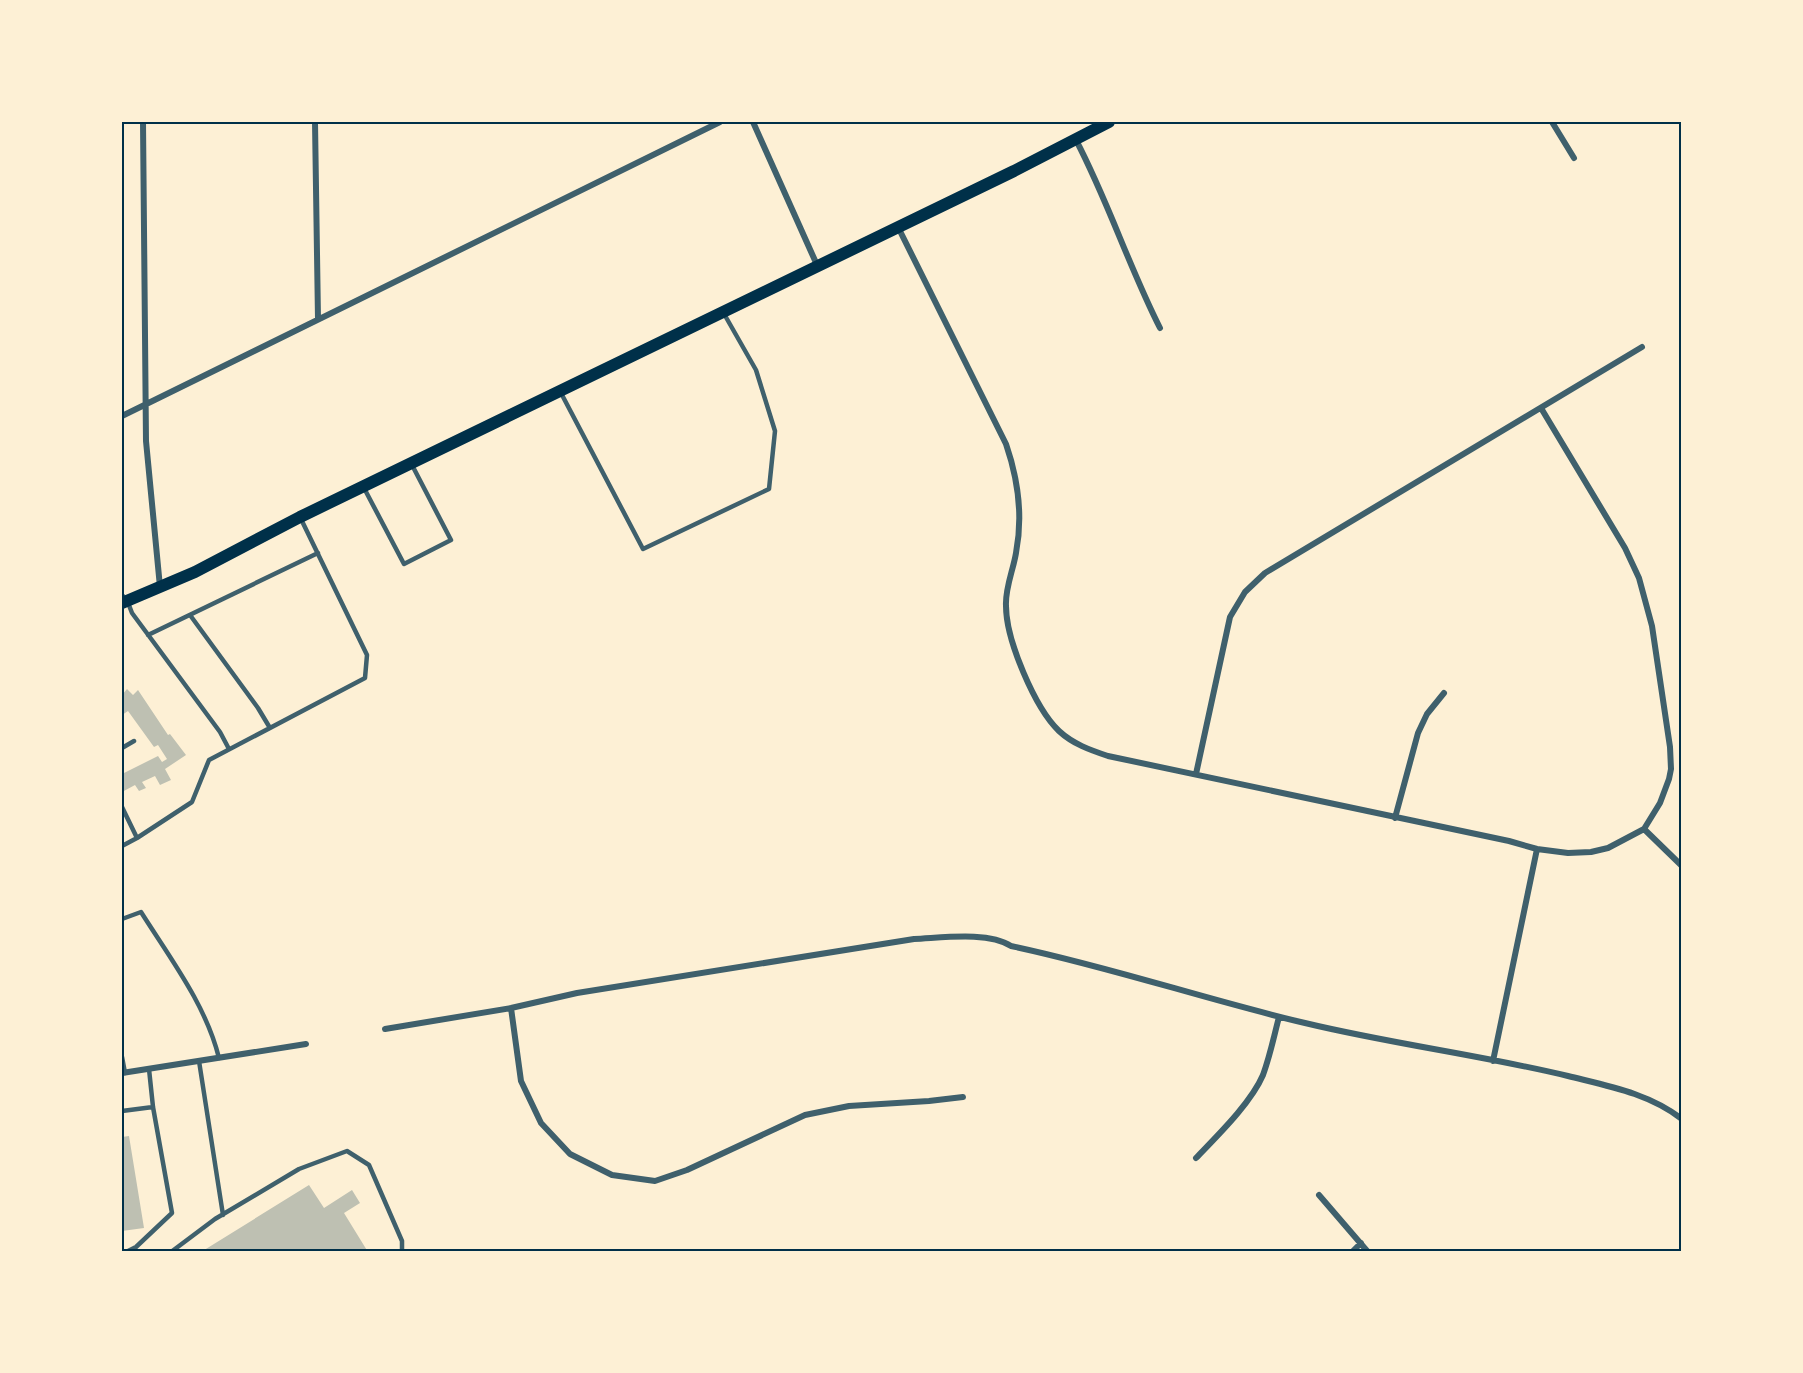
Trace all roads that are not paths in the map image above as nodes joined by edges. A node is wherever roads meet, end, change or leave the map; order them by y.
1 (143, 122) edge
2 (315, 122) edge
3 (720, 122) edge
4 (753, 122) edge
5 (1109, 122) edge
6 (1552, 122) edge
7 (1076, 140) junction
8 (1574, 158) dead end
9 (897, 227) junction
10 (817, 265) junction
11 (722, 311) junction
12 (318, 319) junction
13 (1160, 328) dead end
14 (1642, 347) dead end
15 (560, 391) junction
16 (146, 405) junction
17 (1541, 408) junction
18 (122, 416) edge
19 (411, 463) junction
20 (363, 486) junction
21 (300, 517) junction
22 (318, 553) junction
23 (160, 587) junction
24 (123, 599) edge
25 (190, 615) junction
26 (148, 635) junction
27 (1444, 693) dead end
28 (270, 728) junction
29 (134, 741) dead end
30 (122, 748) edge
31 (229, 749) junction
32 (1196, 774) junction
33 (122, 807) edge
34 (1395, 818) junction
35 (1644, 829) junction
36 (137, 838) junction
37 (122, 846) edge
38 (1537, 849) junction
39 (1682, 866) edge
40 (122, 919) edge
41 (511, 1008) junction
42 (1279, 1017) junction
43 (385, 1029) dead end
44 (306, 1044) dead end
45 (122, 1057) edge
46 (219, 1058) junction
47 (199, 1061) junction
48 (1493, 1061) junction
49 (148, 1069) junction
50 (123, 1073) edge
51 (963, 1096) dead end
52 (153, 1107) junction
53 (122, 1111) edge
54 (1682, 1119) edge
55 (1196, 1158) dead end
56 (1319, 1195) dead end
57 (223, 1215) junction
58 (1361, 1243) junction
59 (126, 1251) edge
60 (171, 1251) edge
61 (402, 1251) edge
62 (1352, 1251) edge
63 (1368, 1251) edge

1 - 16 street
2 - 12 street
3 - 12 street
4 - 10 street
5 - 7 main road
6 - 8 street
7 - 9 main road
7 - 13 street
9 - 10 main road
9 - 32 street
10 - 11 main road
11 - 15 main road
11 - 15 lane
12 - 16 street
14 - 17 street
15 - 19 main road
16 - 18 street
16 - 23 street
17 - 32 street
17 - 35 street
19 - 20 main road
19 - 20 lane
20 - 21 main road
21 - 22 lane
21 - 23 main road
22 - 25 lane
22 - 28 lane
23 - 24 main road
24 - 26 lane
25 - 26 lane
25 - 28 lane
26 - 31 lane
27 - 34 street
28 - 31 lane
29 - 30 lane
31 - 36 lane
32 - 34 street
33 - 36 lane
34 - 38 street
35 - 38 street
35 - 39 street
36 - 37 lane
38 - 48 street
40 - 46 lane
41 - 42 street
41 - 43 street
41 - 51 street
42 - 48 street
42 - 55 street
44 - 46 street
45 - 50 lane
46 - 47 street
47 - 49 street
47 - 57 lane
48 - 54 street
49 - 50 street
49 - 52 lane
52 - 53 lane
52 - 59 lane
56 - 58 street
57 - 60 lane
57 - 61 lane
58 - 62 street
58 - 63 street

